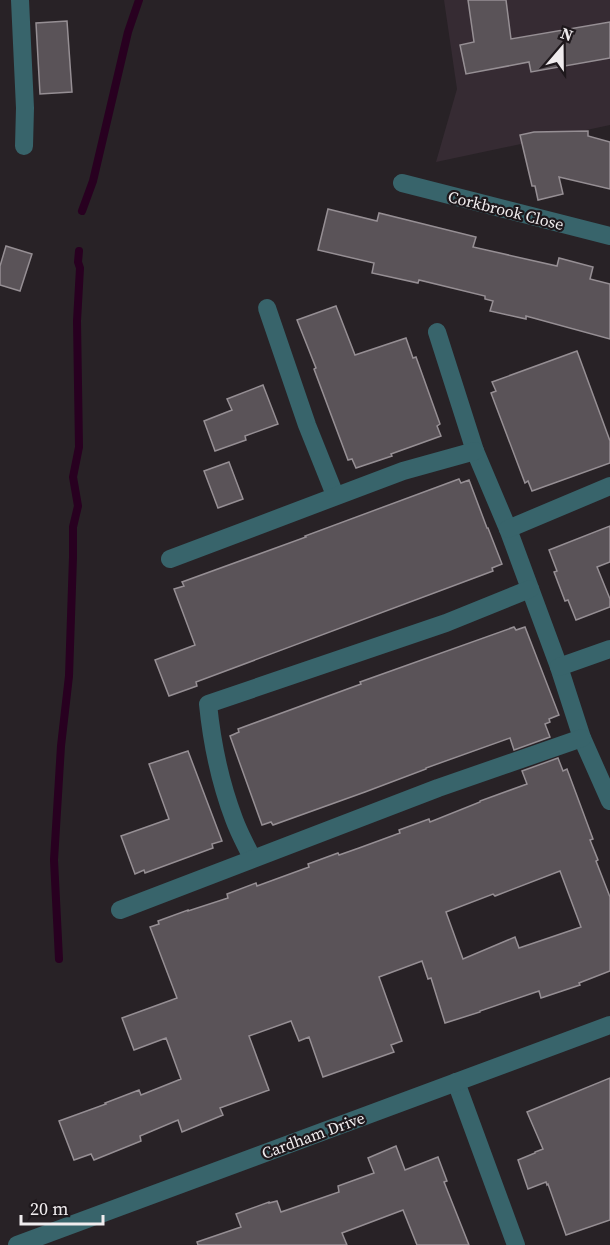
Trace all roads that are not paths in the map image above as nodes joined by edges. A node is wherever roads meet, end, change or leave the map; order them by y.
1 (20, 0) edge
2 (24, 146) dead end
3 (402, 183) dead end
4 (610, 236) edge
5 (267, 308) dead end
6 (437, 332) dead end
7 (475, 451) junction
8 (610, 486) edge
9 (335, 495) junction
10 (508, 529) junction
11 (170, 559) dead end
12 (530, 589) junction
13 (610, 650) edge
14 (559, 667) junction
15 (582, 738) junction
16 (610, 801) edge
17 (252, 858) junction
18 (120, 910) dead end
19 (610, 1025) edge
20 (456, 1082) junction
21 (17, 1245) edge
22 (516, 1245) edge

1 - 2 street
3 - 4 street, Corkbrook Close
5 - 9 street
6 - 7 street
7 - 9 street
7 - 10 street
8 - 10 street
9 - 11 street
10 - 12 street
12 - 14 street
12 - 17 street
13 - 14 street
14 - 15 street
15 - 16 street
15 - 17 street
17 - 18 street
19 - 20 street, Cardham Drive
20 - 21 street, Cardham Drive
20 - 22 street

